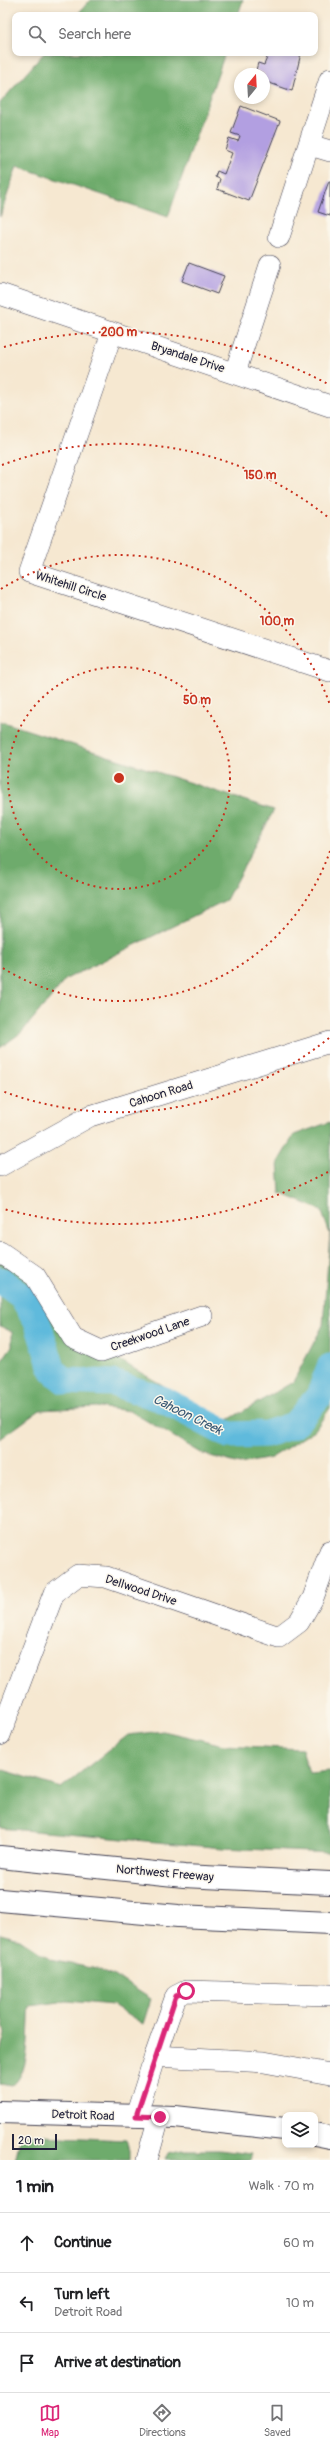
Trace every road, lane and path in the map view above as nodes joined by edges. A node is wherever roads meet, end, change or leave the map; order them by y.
1 (330, 78) edge
2 (310, 145) junction
3 (330, 151) edge
4 (279, 237) dead end
5 (270, 265) dead end
6 (0, 294) edge
7 (112, 332) junction
8 (235, 373) junction
9 (330, 406) edge
10 (330, 671) edge
11 (330, 1042) edge
12 (0, 1166) edge
13 (0, 1252) edge
14 (202, 1316) dead end
15 (330, 1551) edge
16 (0, 1735) edge
17 (0, 1857) edge
18 (330, 1883) edge
19 (0, 1900) edge
20 (330, 1923) edge
21 (330, 1995) edge
22 (155, 2056) junction
23 (330, 2074) edge
24 (0, 2112) edge
25 (136, 2116) junction
26 (160, 2117) junction
27 (282, 2129) edge
28 (318, 2135) edge
29 (330, 2137) edge
30 (147, 2160) edge

1 - 2 street
2 - 3 street
2 - 4 street
5 - 8 street
6 - 7 street, Bryandale Drive
7 - 8 street, Bryandale Drive
7 - 10 street, Whitehill Circle
8 - 9 street, Bryandale Drive
11 - 12 street, Cahoon Road
13 - 14 street, Creekwood Lane
15 - 16 street, Dellwood Drive
17 - 18 main road, Northwest Freeway
19 - 20 main road
21 - 22 street
22 - 23 street
22 - 25 street
24 - 25 main road, Detroit Road
25 - 26 main road, Detroit Road
26 - 27 main road, Detroit Road
26 - 30 street
28 - 29 main road

